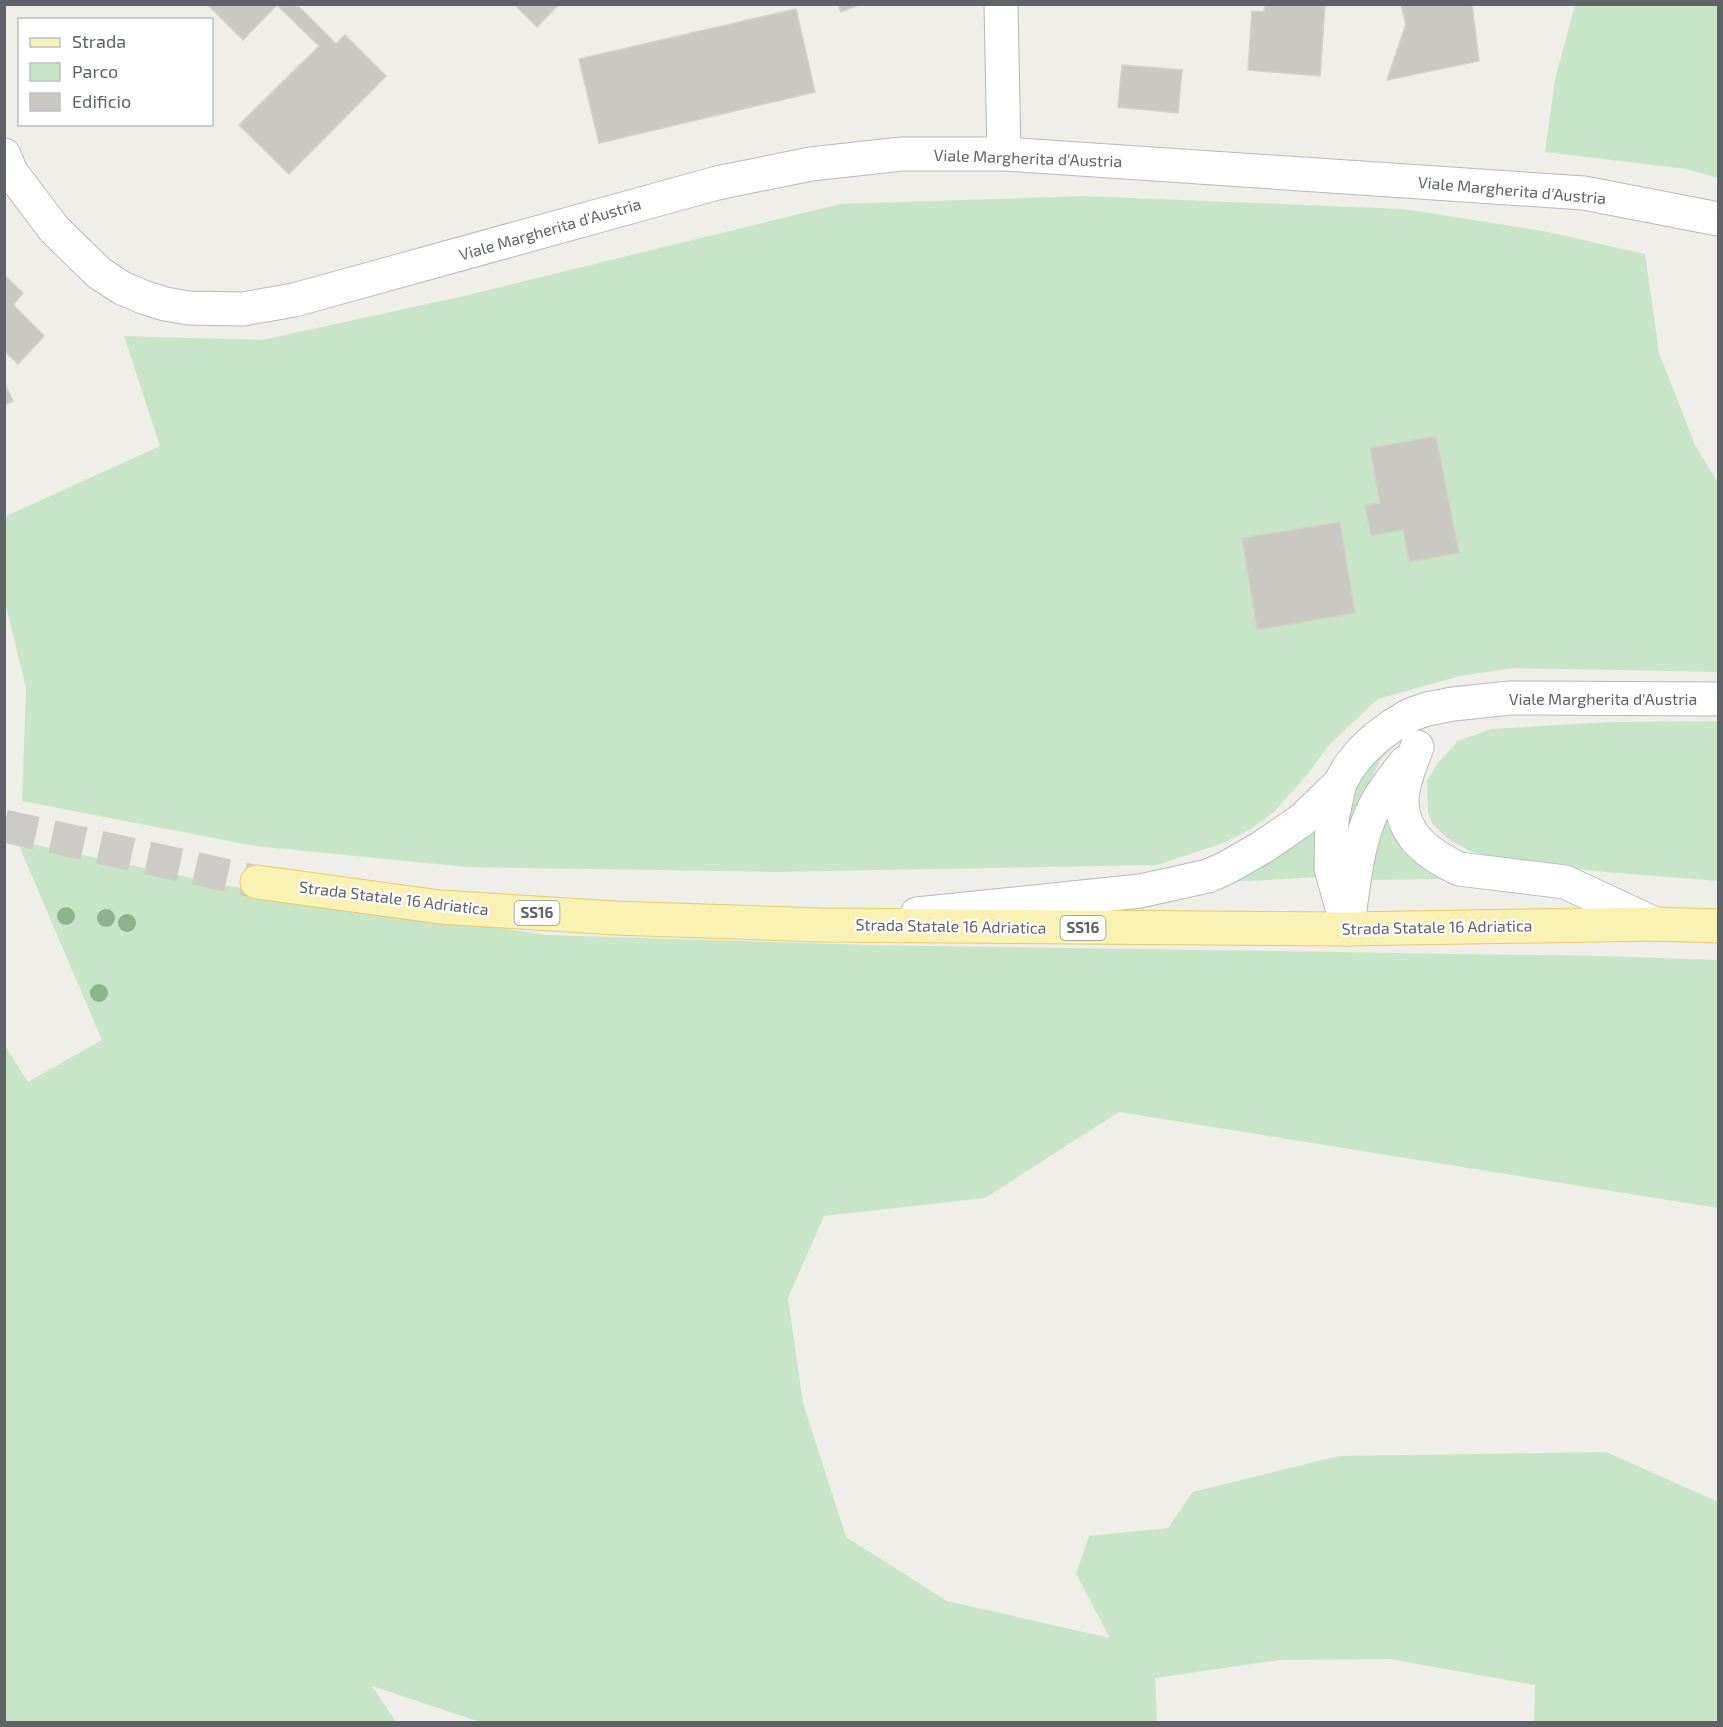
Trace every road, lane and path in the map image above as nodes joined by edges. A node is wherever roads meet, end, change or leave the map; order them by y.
1 (1001, 4) edge
2 (1004, 154) junction
3 (4, 155) edge
4 (4, 195) edge
5 (1719, 219) edge
6 (54, 229) junction
7 (1719, 699) edge
8 (1488, 700) junction
9 (1417, 747) junction
10 (1340, 783) junction
11 (257, 882) tunnel mouth
12 (1655, 924) junction
13 (820, 925) junction
14 (1719, 927) edge
15 (1347, 928) junction

1 - 2 main road
2 - 5 main road, Viale Margherita d'Austria
2 - 6 main road, Viale Margherita d'Austria
3 - 6 main road, Viale Margherita d'Austria
4 - 6 main road, Viale Margherita d'Austria
7 - 8 main road, Viale Margherita d'Austria
8 - 9 main road, Viale Margherita d'Austria
8 - 10 main road, Viale Margherita d'Austria
9 - 12 main road, Viale Margherita d'Austria
9 - 15 main road, Viale Margherita d'Austria
10 - 13 main road, Viale Margherita d'Austria
10 - 15 main road, Viale Margherita d'Austria
11 - 13 main road, Strada Statale 16 Adriatica / SS16
12 - 14 main road, Strada Statale 16 Adriatica / SS16
12 - 15 main road, Strada Statale 16 Adriatica / SS16
13 - 15 main road, Strada Statale 16 Adriatica / SS16

